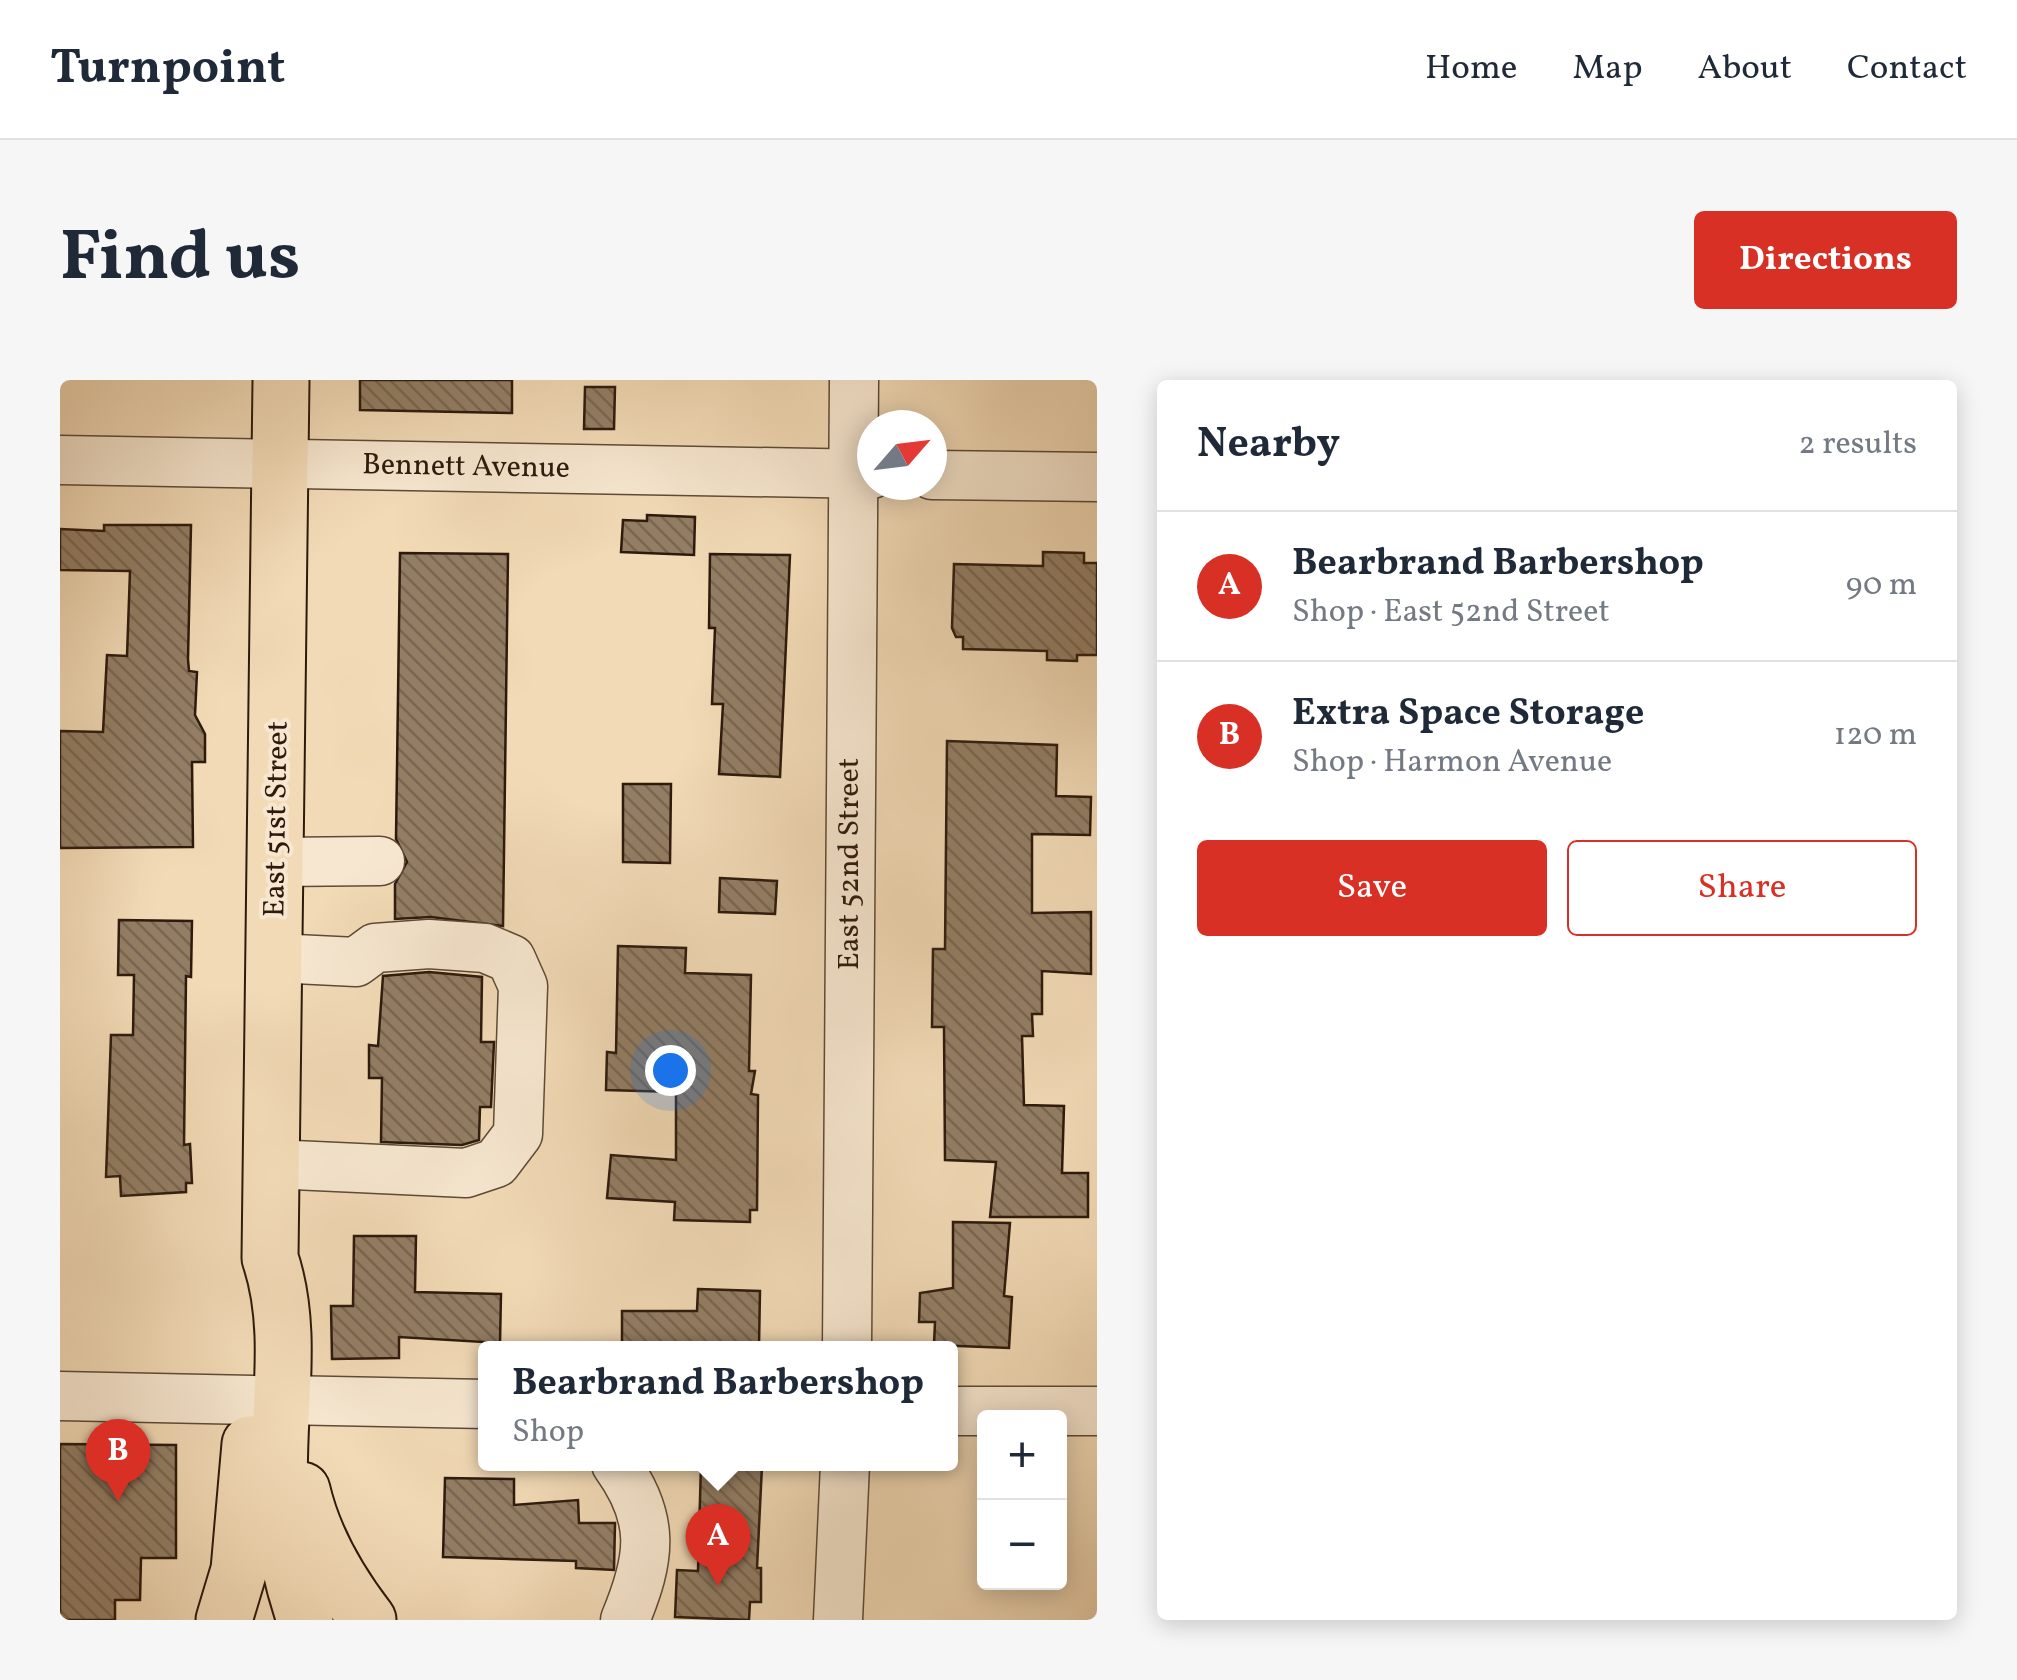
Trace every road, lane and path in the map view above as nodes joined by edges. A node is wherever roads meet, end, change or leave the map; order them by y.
1 (281, 380) edge
2 (854, 380) edge
3 (857, 415) edge
4 (60, 460) edge
5 (281, 464) junction
6 (857, 474) edge
7 (947, 475) edge
8 (1097, 477) edge
9 (862, 500) edge
10 (380, 861) dead end
11 (276, 862) junction
12 (275, 958) junction
13 (272, 1164) junction
14 (847, 1341) edge
15 (60, 1396) edge
16 (267, 1400) junction
17 (478, 1404) edge
18 (958, 1410) edge
19 (1097, 1410) edge
20 (621, 1471) edge
21 (845, 1471) edge
22 (842, 1618) edge
23 (224, 1620) edge
24 (305, 1620) edge
25 (368, 1620) edge
26 (625, 1620) edge

1 - 5 main road, East 51st Street
2 - 3 street, East 52nd Street
4 - 5 street, Bennett Avenue
5 - 6 street, Bennett Avenue
5 - 11 main road, East 51st Street
7 - 8 street
9 - 14 street, East 52nd Street
10 - 11 street
11 - 12 main road, East 51st Street
12 - 13 main road, East 51st Street
12 - 13 street
13 - 16 main road, East 51st Street
15 - 16 street
16 - 17 street
16 - 23 main road, East 51st Street
16 - 24 main road, East 51st Street
16 - 25 main road
18 - 19 street
20 - 26 street
21 - 22 street

